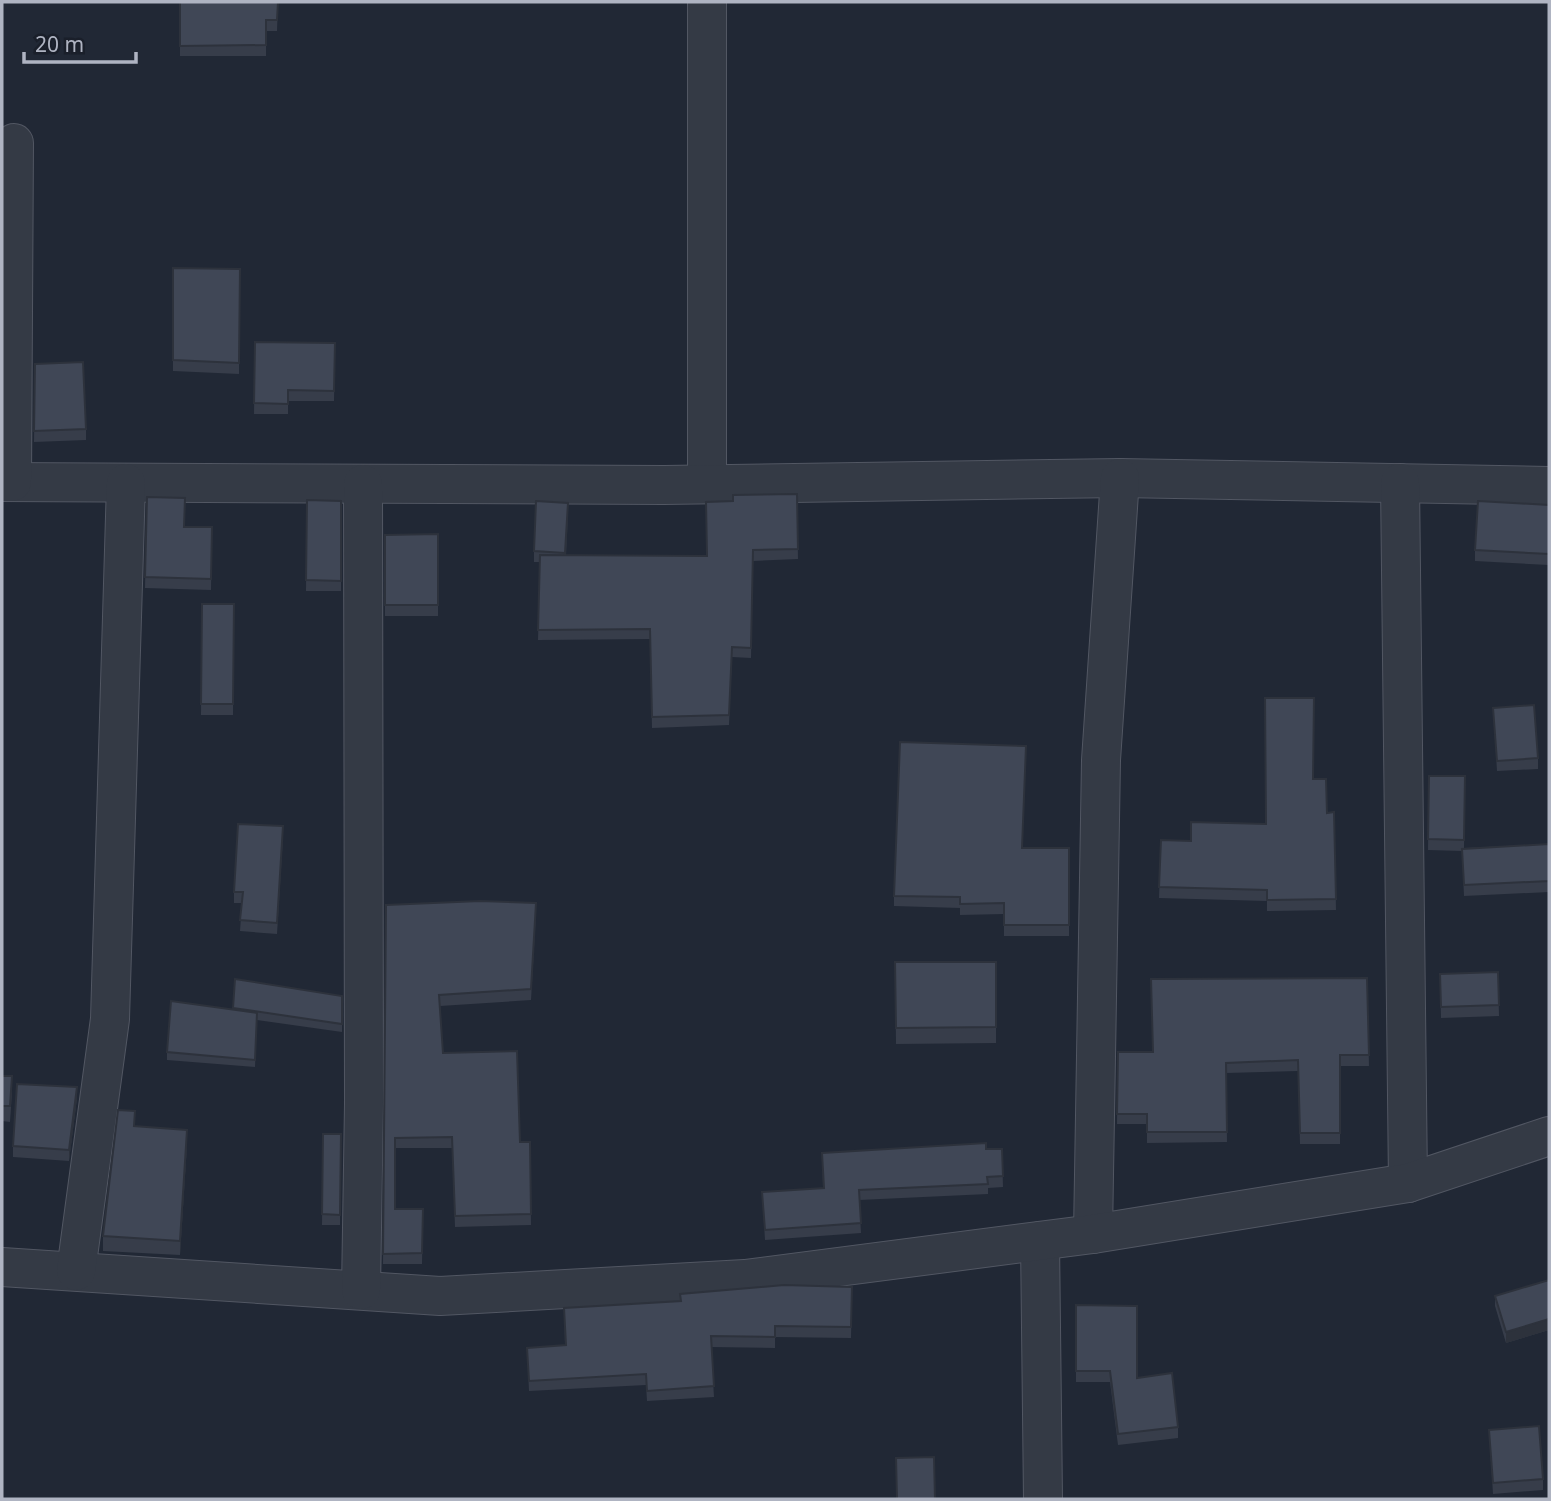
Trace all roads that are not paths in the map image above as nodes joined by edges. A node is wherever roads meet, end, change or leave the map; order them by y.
1 (707, 2) edge
2 (14, 143) dead end
3 (1120, 478) junction
4 (7, 482) edge
5 (126, 483) junction
6 (1400, 483) junction
7 (363, 484) junction
8 (707, 484) junction
9 (1549, 485) edge
10 (1549, 1136) edge
11 (1408, 1183) junction
12 (1093, 1234) junction
13 (1040, 1241) junction
14 (2, 1267) edge
15 (76, 1271) junction
16 (361, 1290) junction
17 (1043, 1499) edge

1 - 8 street
2 - 4 street
3 - 6 street
3 - 8 street
3 - 12 street
4 - 5 street
5 - 7 street
5 - 15 street
6 - 9 street
6 - 11 street
7 - 8 street
7 - 16 street
10 - 11 street
11 - 12 street
12 - 13 street
13 - 16 street
13 - 17 street
14 - 15 street
15 - 16 street

